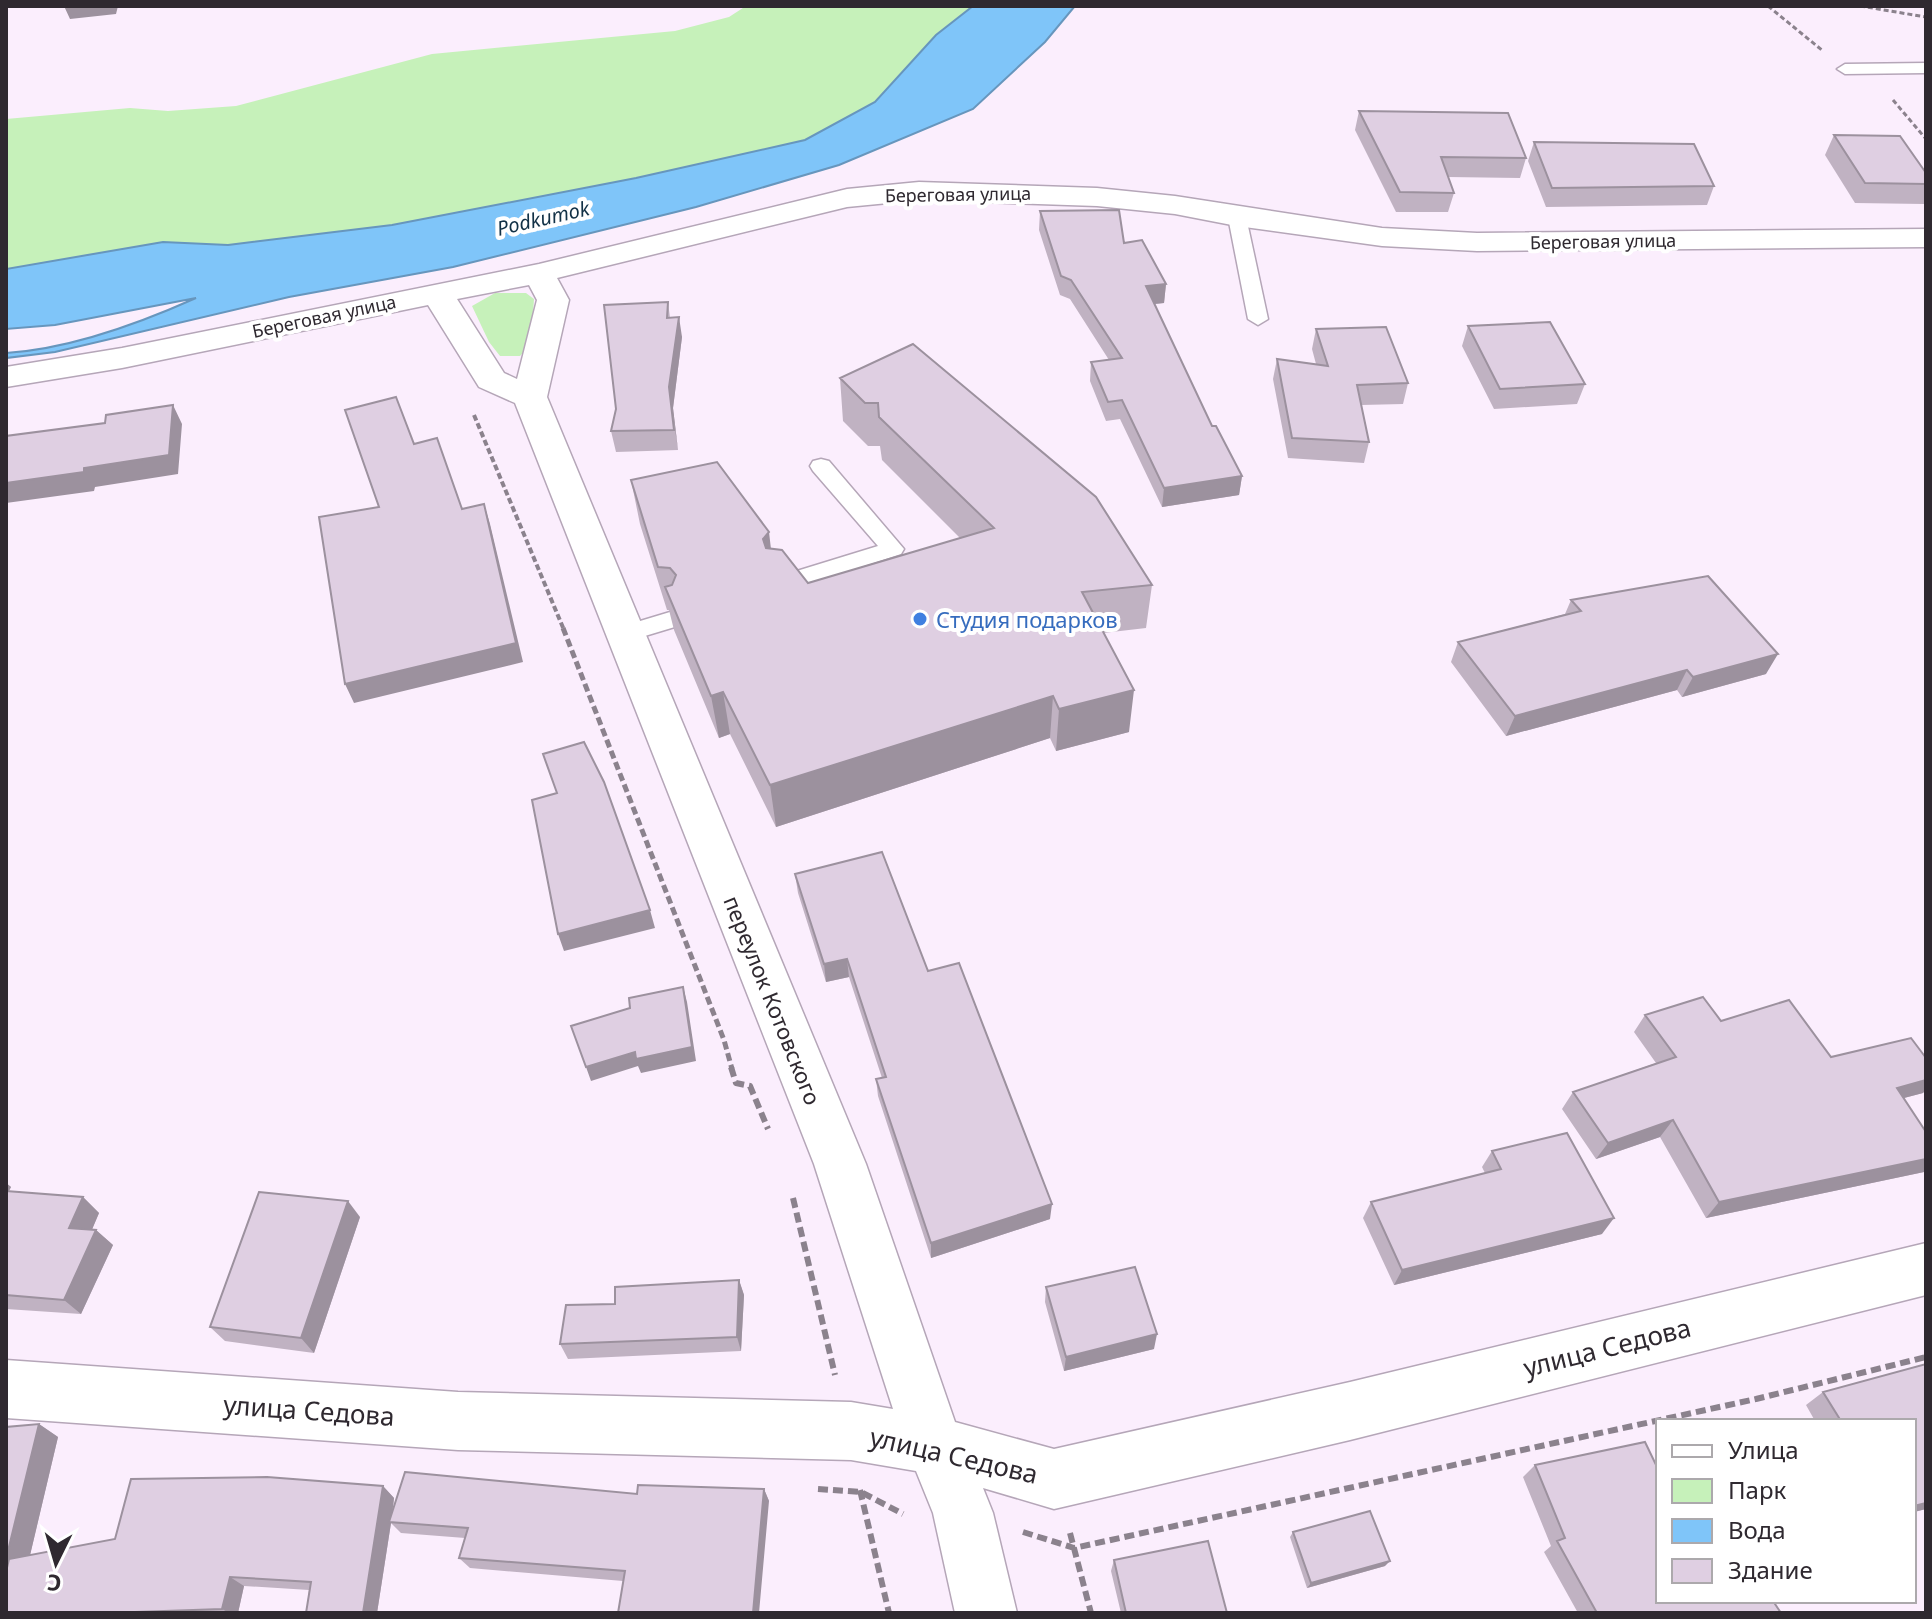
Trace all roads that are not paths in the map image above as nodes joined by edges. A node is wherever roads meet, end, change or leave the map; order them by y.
1 (1926, 68) edge
2 (1845, 69) dead end
3 (1237, 217) junction
4 (1926, 238) edge
5 (539, 273) junction
6 (437, 293) junction
7 (1258, 319) dead end
8 (6, 377) edge
9 (511, 388) junction
10 (821, 466) dead end
11 (782, 584) edge
12 (670, 620) edge
13 (625, 634) junction
14 (1926, 1269) edge
15 (6, 1389) edge
16 (934, 1445) junction
17 (986, 1613) edge

1 - 2 lane
3 - 4 street, Береговая улица
3 - 5 street, Береговая улица
3 - 7 lane
5 - 6 street, Береговая улица
5 - 9 street
6 - 8 street, Береговая улица
6 - 9 street, переулок Котовского
9 - 13 street, переулок Котовского
10 - 11 lane
12 - 13 lane
13 - 16 street, переулок Котовского
14 - 16 street, улица Седова
15 - 16 street, улица Седова
16 - 17 street, переулок Котовского

